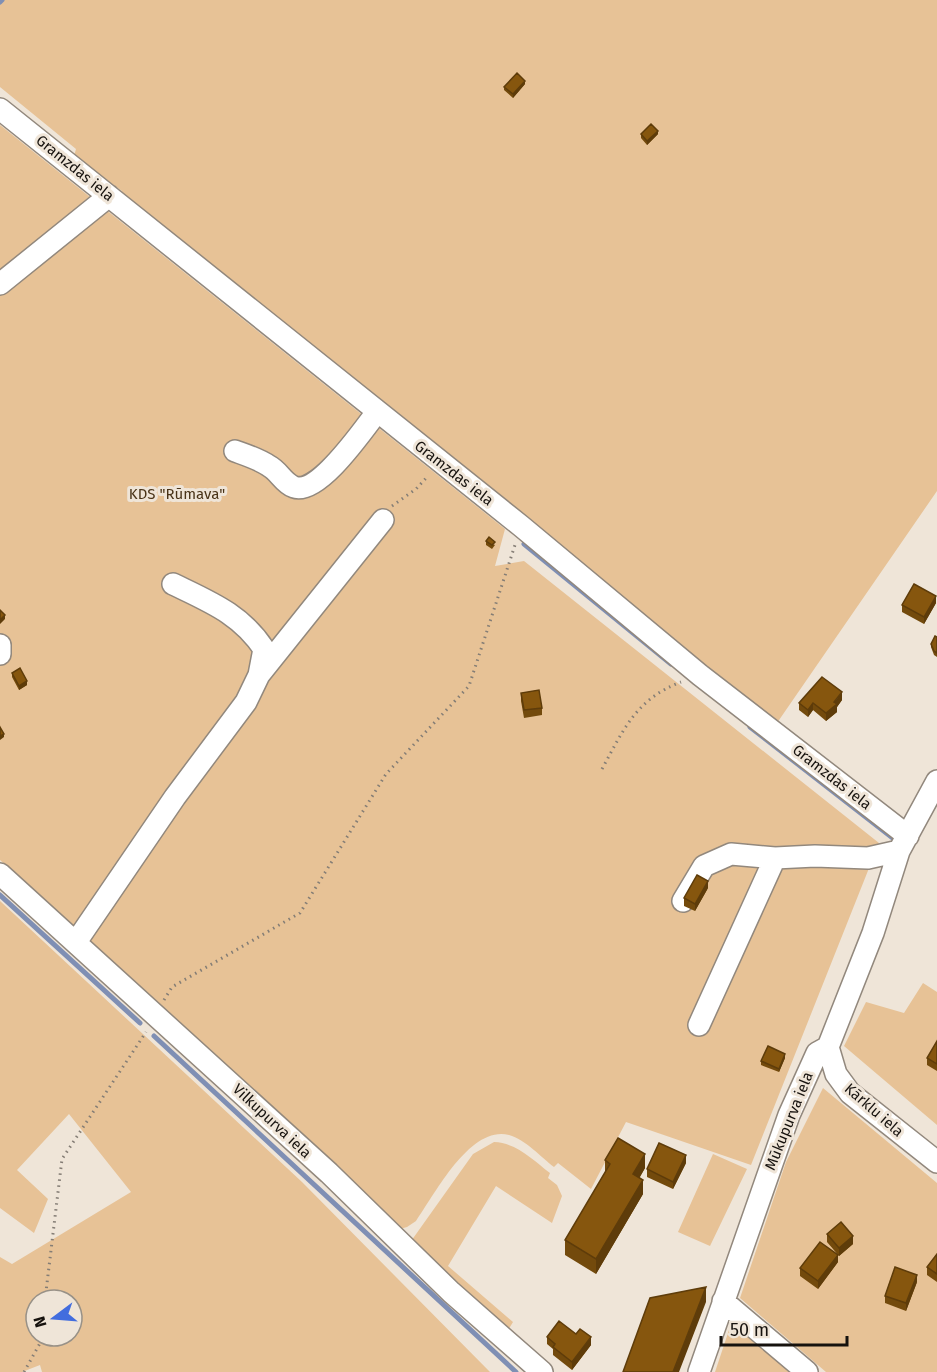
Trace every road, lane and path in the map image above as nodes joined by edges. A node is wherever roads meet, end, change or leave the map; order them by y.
1 (0, 109) edge
2 (109, 196) junction
3 (0, 284) edge
4 (377, 412) junction
5 (235, 451) dead end
6 (440, 463) junction
7 (383, 520) joint
8 (521, 526) junction
9 (173, 584) dead end
10 (0, 645) edge
11 (0, 654) edge
12 (259, 675) junction
13 (700, 675) junction
14 (602, 769) dead end
15 (937, 781) edge
16 (903, 844) junction
17 (775, 858) junction
18 (0, 874) edge
19 (683, 901) edge
20 (76, 942) junction
21 (156, 1013) junction
22 (699, 1025) dead end
23 (142, 1036) dead end
24 (828, 1047) junction
25 (937, 1162) edge
26 (46, 1288) edge
27 (723, 1301) junction
28 (37, 1348) edge
29 (24, 1372) edge
30 (542, 1372) edge
31 (699, 1372) edge
32 (807, 1372) edge

1 - 2 street, Gramzdas iela
2 - 3 street
2 - 4 street, Gramzdas iela
4 - 5 street
4 - 6 street, Gramzdas iela
6 - 7 path
6 - 8 street, Gramzdas iela
7 - 12 street
8 - 13 street, Gramzdas iela
8 - 21 path
9 - 12 street
10 - 11 street
12 - 20 street
13 - 14 path
13 - 16 street, Gramzdas iela
15 - 16 street, Mūkupurva iela
16 - 17 street
16 - 24 street, Mūkupurva iela
17 - 19 street
17 - 22 street
18 - 20 street, Vilkupurva iela
20 - 21 street, Vilkupurva iela
21 - 30 street, Vilkupurva iela
23 - 26 path
24 - 25 street, Kārklu iela
24 - 27 street, Mūkupurva iela
27 - 31 street, Mūkupurva iela
27 - 32 street
28 - 29 path

